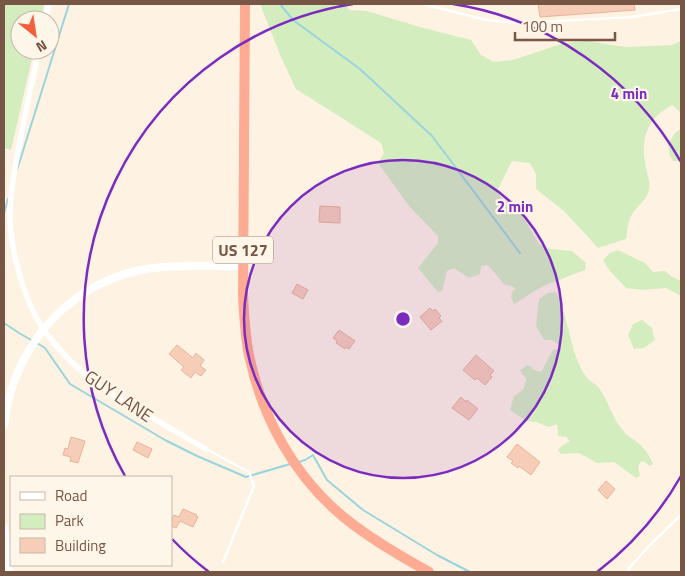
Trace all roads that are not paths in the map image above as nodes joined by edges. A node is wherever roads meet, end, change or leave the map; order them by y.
1 (245, 4) edge
2 (423, 4) edge
3 (681, 9) edge
4 (37, 60) edge
5 (243, 266) junction
6 (44, 329) junction
7 (4, 425) edge
8 (206, 449) joint
9 (681, 515) edge
10 (4, 526) edge
11 (5, 542) edge
12 (223, 562) dead end
13 (9, 572) edge
14 (429, 572) edge
15 (627, 572) edge

1 - 5 highway, US 127
2 - 3 lane
4 - 6 street, GUY LANE
5 - 6 street
5 - 14 highway, US 127
6 - 7 street
6 - 8 street, GUY LANE
8 - 12 lane
9 - 15 lane
10 - 11 street
11 - 13 street

